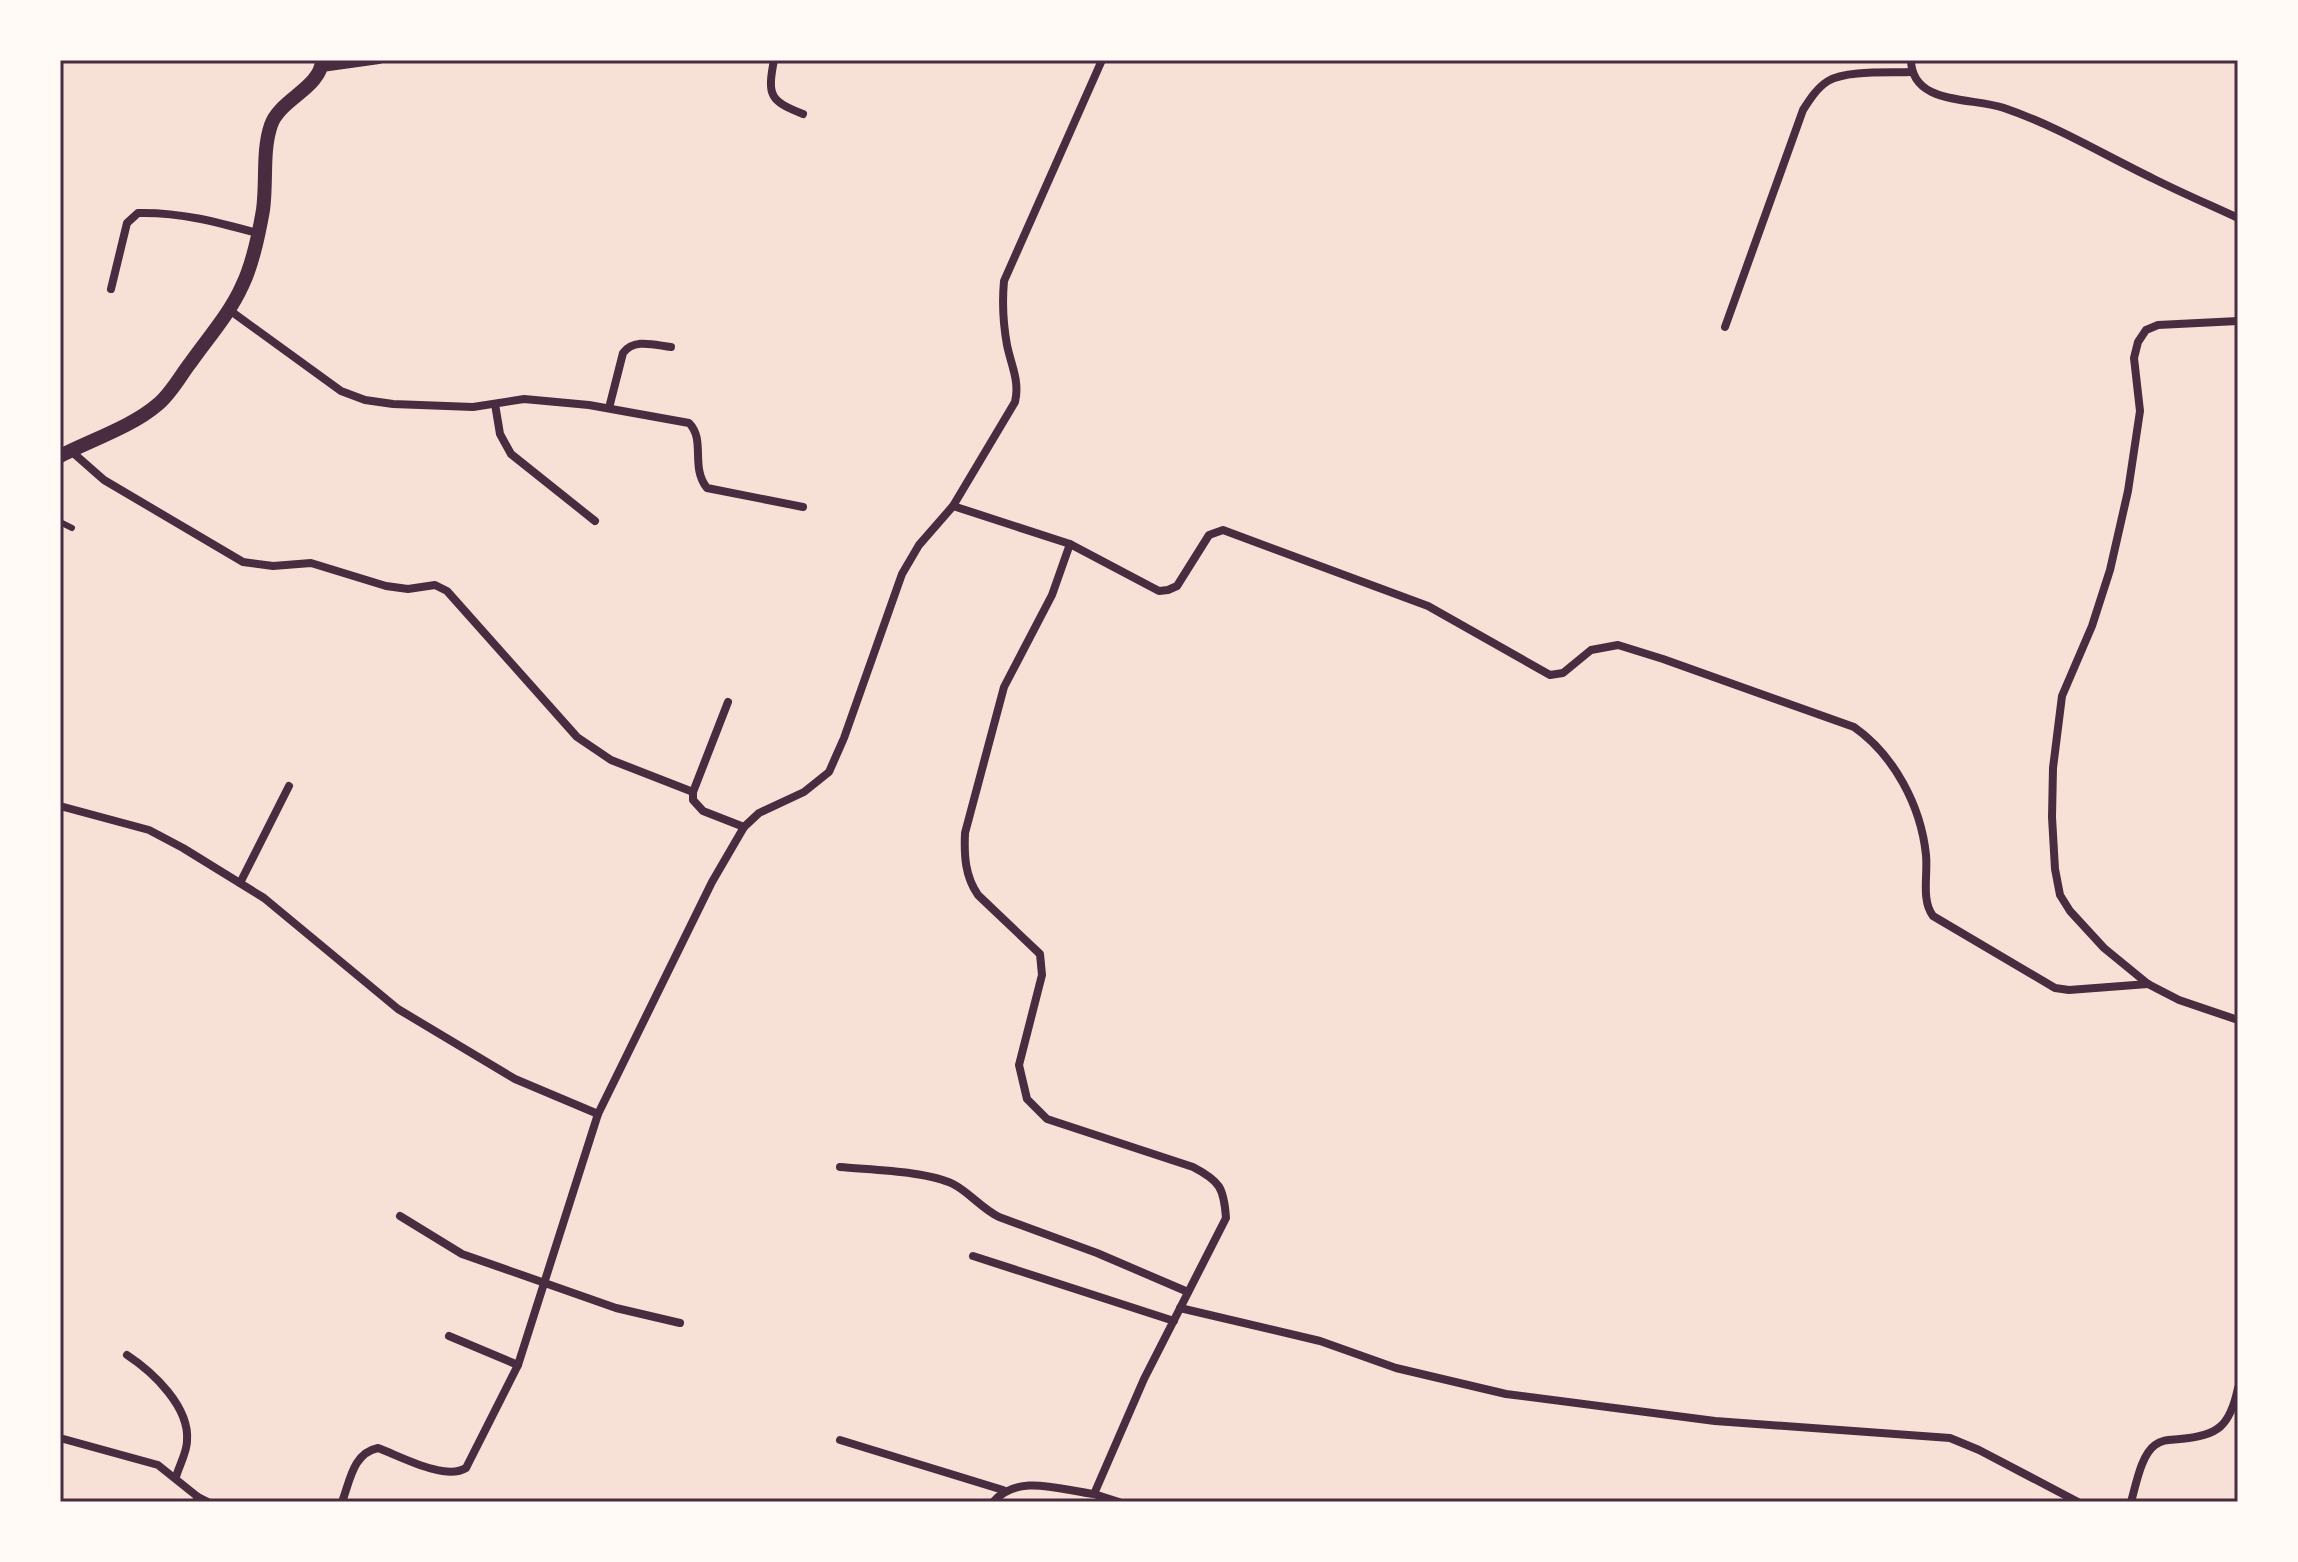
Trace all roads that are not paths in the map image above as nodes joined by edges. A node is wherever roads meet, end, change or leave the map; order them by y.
1 (379, 60) edge
2 (774, 60) edge
3 (1102, 60) edge
4 (1911, 60) edge
5 (322, 64) edge
6 (1911, 72) junction
7 (803, 114) dead end
8 (2238, 218) edge
9 (257, 233) junction
10 (111, 289) dead end
11 (228, 309) junction
12 (2238, 321) edge
13 (1725, 327) dead end
14 (671, 347) dead end
15 (495, 404) junction
16 (609, 408) junction
17 (66, 454) edge
18 (953, 506) junction
19 (803, 507) dead end
20 (595, 521) dead end
21 (60, 522) edge
22 (72, 528) dead end
23 (1070, 544) junction
24 (728, 702) dead end
25 (289, 786) dead end
26 (693, 792) junction
27 (60, 806) edge
28 (744, 827) junction
29 (240, 883) junction
30 (2148, 984) junction
31 (2238, 1020) edge
32 (598, 1114) junction
33 (840, 1167) dead end
34 (400, 1216) dead end
35 (973, 1256) dead end
36 (543, 1282) junction
37 (1188, 1292) junction
38 (1180, 1308) junction
39 (1174, 1321) junction
40 (680, 1323) dead end
41 (449, 1336) dead end
42 (127, 1355) dead end
43 (518, 1365) junction
44 (2238, 1388) edge
45 (60, 1438) edge
46 (840, 1440) dead end
47 (176, 1477) junction
48 (1003, 1490) junction
49 (1094, 1494) junction
50 (197, 1499) edge
51 (208, 1502) edge
52 (342, 1502) edge
53 (993, 1502) edge
54 (1119, 1502) edge
55 (2078, 1502) edge
56 (2131, 1502) edge

1 - 5 street
2 - 7 street
3 - 18 street
4 - 6 street
5 - 9 street
6 - 8 street
6 - 13 street
9 - 10 street
9 - 11 street
11 - 15 street
11 - 17 street
12 - 30 street
14 - 16 street
15 - 16 street
15 - 20 street
16 - 19 street
17 - 26 street
18 - 23 street
18 - 28 street
21 - 22 lane
23 - 30 street
23 - 37 street
24 - 26 street
25 - 29 street
26 - 28 street
27 - 29 street
28 - 32 street
29 - 32 street
30 - 31 street
32 - 36 street
33 - 37 street
34 - 36 street
35 - 39 street
36 - 40 street
36 - 43 street
37 - 38 street
38 - 39 street
38 - 55 street
39 - 49 street
41 - 43 street
42 - 47 street
43 - 52 street
44 - 56 street
45 - 47 street
46 - 48 street
47 - 50 street
48 - 49 street
48 - 53 street
49 - 54 street
50 - 51 street

